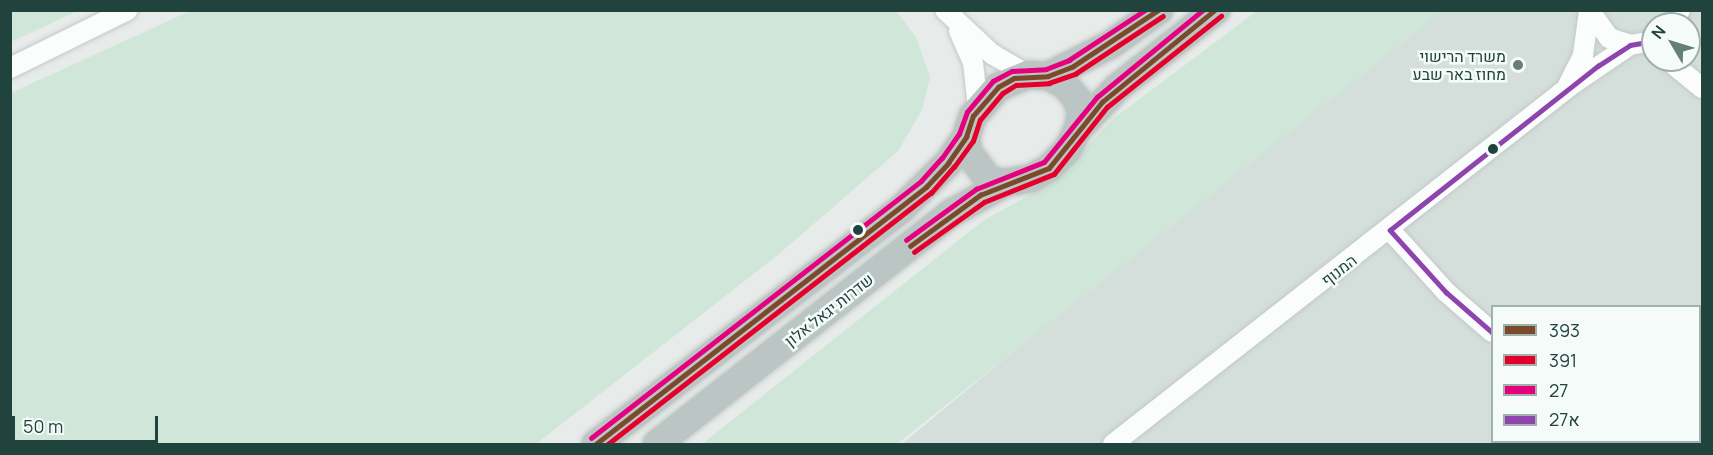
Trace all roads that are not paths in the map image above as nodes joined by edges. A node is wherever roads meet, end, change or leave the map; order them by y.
1 (128, 10) edge
2 (1160, 10) edge
3 (1216, 10) edge
4 (1589, 11) edge
5 (948, 14) edge
6 (1641, 44) edge
7 (1641, 47) edge
8 (10, 68) edge
9 (1683, 72) edge
10 (1693, 72) edge
11 (1038, 76) junction
12 (1702, 87) edge
13 (1562, 93) junction
14 (978, 109) junction
15 (1078, 129) junction
16 (966, 138) junction
17 (1005, 183) junction
18 (1390, 230) junction
19 (1491, 331) edge
20 (596, 444) edge
21 (657, 444) edge
22 (1113, 444) edge

1 - 8 street
2 - 11 highway
3 - 15 highway
4 - 6 street
4 - 13 street, המנוף
5 - 11 street
5 - 14 street
7 - 13 street, המנוף
9 - 12 street
10 - 12 street
11 - 14 highway
11 - 15 highway
13 - 18 street, המנוף
14 - 16 highway
15 - 17 highway
16 - 17 highway
16 - 20 highway
17 - 21 highway, שדרות יגאל אלון
18 - 19 street
18 - 22 street, המנוף

